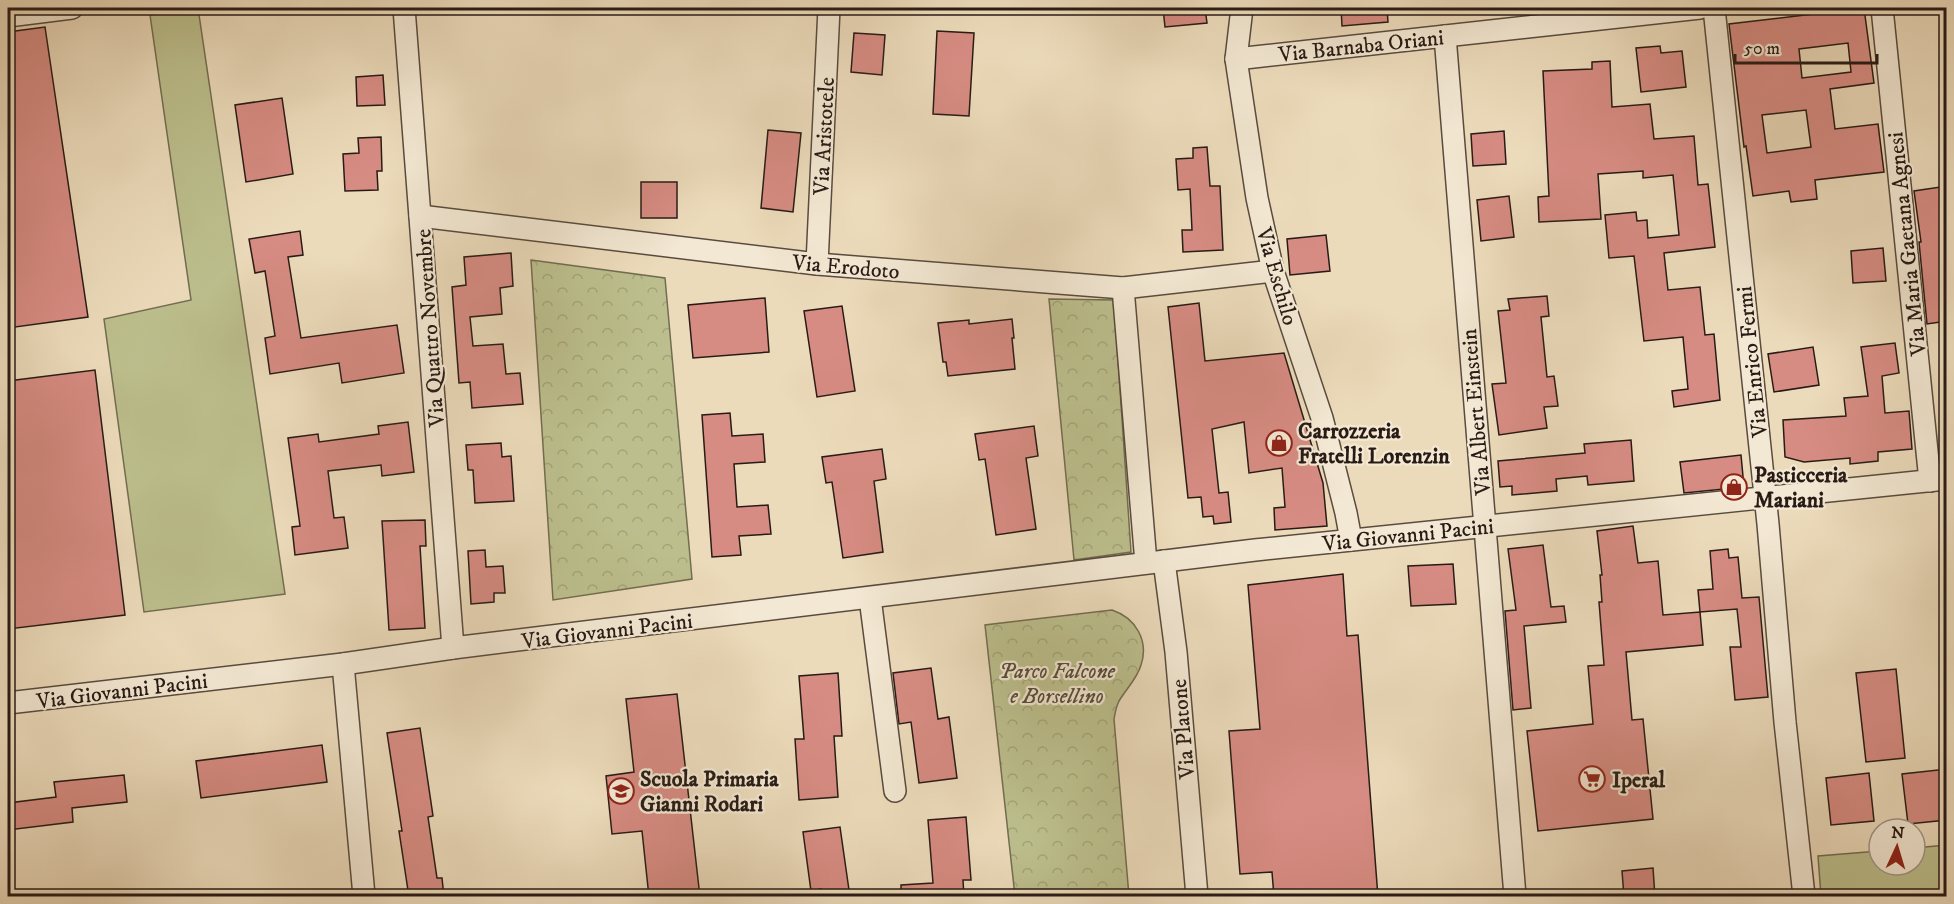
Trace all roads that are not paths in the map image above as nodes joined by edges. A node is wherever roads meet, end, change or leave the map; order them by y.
1 (72, 8) edge
2 (404, 8) edge
3 (829, 8) edge
4 (1242, 8) edge
5 (1700, 8) edge
6 (1714, 8) edge
7 (1882, 8) edge
8 (8, 16) edge
9 (1445, 36) junction
10 (1236, 59) junction
11 (420, 216) junction
12 (818, 264) junction
13 (1273, 271) junction
14 (1123, 288) junction
15 (1938, 480) edge
16 (1765, 498) junction
17 (1485, 526) junction
18 (1351, 540) junction
19 (1155, 562) junction
20 (870, 598) junction
21 (453, 648) junction
22 (343, 664) junction
23 (8, 703) edge
24 (895, 791) dead end
25 (364, 897) edge
26 (1197, 897) edge
27 (1515, 897) edge
28 (1804, 897) edge

1 - 8 street
2 - 11 street, Via Quattro Novembre
3 - 12 street, Via Aristotele
4 - 10 street, Via Eschilo
5 - 9 street, Via Barnaba Oriani
6 - 16 street, Via Enrico Fermi
7 - 15 street, Via Maria Gaetana Agnesi
9 - 10 street, Via Barnaba Oriani
9 - 17 street, Via Albert Einstein
10 - 13 street, Via Eschilo
11 - 12 street, Via Erodoto
11 - 21 street, Via Quattro Novembre
12 - 14 street, Via Erodoto
13 - 14 street, Via Erodoto
13 - 18 street, Via Eschilo
14 - 19 street, Via Platone
15 - 16 street, Via Giovanni Pacini
16 - 17 street, Via Giovanni Pacini
16 - 28 street, Via Enrico Fermi
17 - 18 street, Via Giovanni Pacini
17 - 27 street, Via Albert Einstein
18 - 19 street, Via Giovanni Pacini
19 - 20 street, Via Giovanni Pacini
19 - 26 street, Via Platone
20 - 21 street, Via Giovanni Pacini
20 - 24 street
21 - 22 street, Via Giovanni Pacini
22 - 23 street, Via Giovanni Pacini
22 - 25 street

